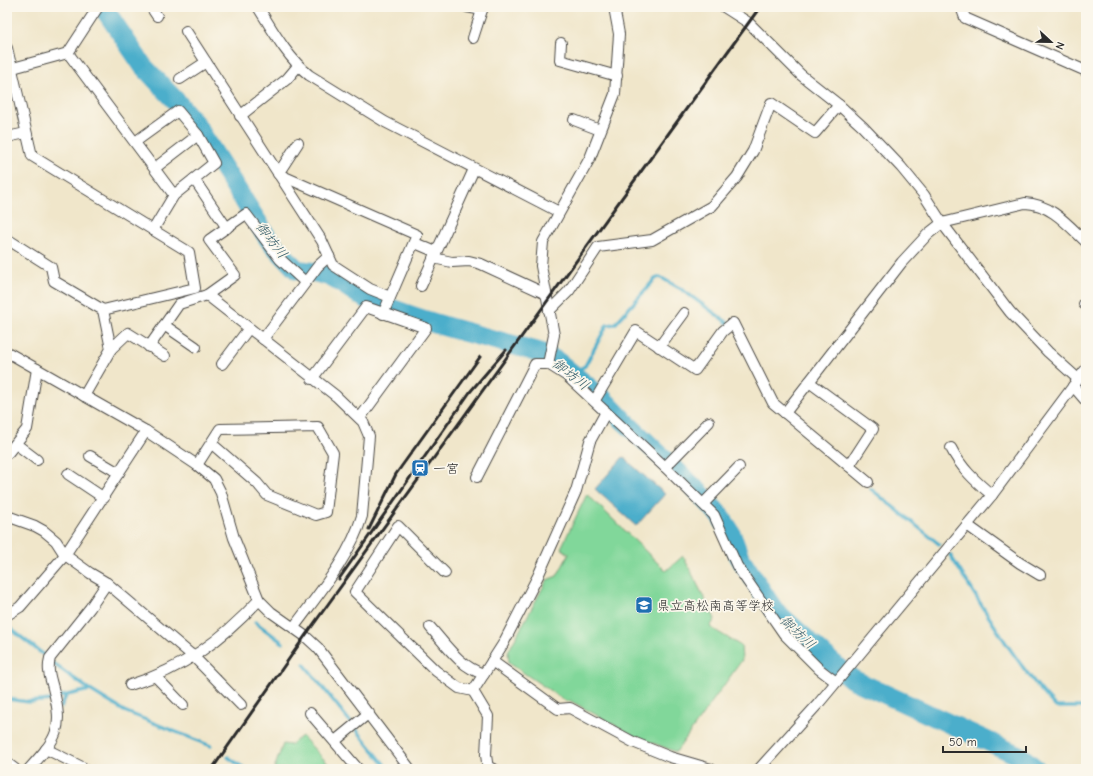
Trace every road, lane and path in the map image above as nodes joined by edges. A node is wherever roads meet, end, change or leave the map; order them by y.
1 (98, 7) edge
2 (151, 7) edge
3 (258, 7) edge
4 (467, 7) edge
5 (614, 7) edge
6 (724, 7) edge
7 (961, 7) edge
8 (482, 9) edge
9 (157, 16) dead end
10 (186, 31) dead end
11 (473, 38) dead end
12 (561, 43) dead end
13 (7, 49) edge
14 (68, 53) junction
15 (206, 62) junction
16 (298, 66) junction
17 (13, 68) junction
18 (1086, 71) edge
19 (617, 76) junction
20 (180, 79) dead end
21 (839, 105) junction
22 (240, 116) junction
23 (574, 120) dead end
24 (600, 130) junction
25 (26, 133) junction
26 (198, 135) junction
27 (7, 137) edge
28 (135, 142) junction
29 (298, 143) dead end
30 (154, 168) junction
31 (474, 169) junction
32 (278, 174) junction
33 (194, 179) junction
34 (174, 194) junction
35 (559, 212) junction
36 (942, 223) junction
37 (227, 228) junction
38 (154, 230) junction
39 (7, 239) edge
40 (1086, 242) edge
41 (415, 243) junction
42 (435, 255) junction
43 (328, 256) junction
44 (307, 281) junction
45 (421, 286) dead end
46 (546, 294) junction
47 (207, 295) junction
48 (389, 299) junction
49 (103, 310) junction
50 (549, 311) junction
51 (684, 313) dead end
52 (383, 314) junction
53 (164, 325) junction
54 (249, 328) junction
55 (263, 339) junction
56 (149, 347) junction
57 (196, 347) dead end
58 (659, 347) junction
59 (111, 349) junction
60 (7, 352) edge
61 (165, 356) dead end
62 (549, 360) junction
63 (222, 364) dead end
64 (38, 369) junction
65 (1086, 370) edge
66 (312, 379) junction
67 (809, 382) junction
68 (1076, 383) junction
69 (84, 396) junction
70 (598, 396) junction
71 (1086, 401) edge
72 (606, 412) junction
73 (785, 413) junction
74 (360, 418) junction
75 (709, 422) dead end
76 (146, 431) junction
77 (211, 443) junction
78 (16, 444) junction
79 (951, 448) dead end
80 (7, 452) edge
81 (90, 456) dead end
82 (37, 460) dead end
83 (668, 464) junction
84 (197, 465) junction
85 (849, 466) junction
86 (739, 467) dead end
87 (119, 473) junction
88 (68, 474) dead end
89 (478, 477) dead end
90 (868, 482) dead end
91 (992, 495) junction
92 (104, 498) junction
93 (704, 504) junction
94 (7, 516) edge
95 (967, 525) junction
96 (65, 555) junction
97 (445, 573) dead end
98 (1040, 575) dead end
99 (107, 583) junction
100 (259, 600) junction
101 (7, 614) edge
102 (430, 627) dead end
103 (294, 628) junction
104 (194, 657) junction
105 (492, 661) junction
106 (484, 674) junction
107 (156, 677) junction
108 (837, 681) junction
109 (130, 685) dead end
110 (473, 691) junction
111 (183, 704) dead end
112 (241, 705) dead end
113 (310, 713) dead end
114 (369, 713) junction
115 (335, 741) junction
116 (46, 749) junction
117 (7, 763) edge
118 (487, 766) edge
119 (16, 769) edge
120 (29, 769) edge
121 (86, 769) edge
122 (358, 769) edge
123 (410, 769) edge
124 (498, 769) edge
125 (711, 769) edge
126 (759, 769) edge

1 - 14 street
2 - 9 street
3 - 16 street
4 - 8 street
5 - 19 street
6 - 21 street
7 - 18 street
8 - 11 street
10 - 15 street
12 - 19 street
13 - 17 street
14 - 17 street
14 - 28 street
15 - 20 street
15 - 22 street
16 - 22 street
16 - 31 street
17 - 25 street
19 - 24 street
21 - 36 street
21 - 50 street
22 - 32 street
23 - 24 street
24 - 35 street
25 - 27 street
25 - 38 street
26 - 28 street
26 - 30 street
26 - 33 street
28 - 30 street
29 - 32 street
30 - 34 street
31 - 35 street
31 - 42 street
32 - 41 street
32 - 43 street
33 - 34 street
33 - 37 street
34 - 38 street
35 - 46 street
36 - 40 street
36 - 67 street
36 - 68 street
37 - 44 street
37 - 47 street
38 - 49 street
39 - 49 street
41 - 42 street
41 - 48 street
42 - 45 street
42 - 46 street
43 - 44 street
43 - 48 street
44 - 55 street
46 - 50 street
47 - 53 street
47 - 54 street
48 - 52 street
49 - 59 street
50 - 62 street
51 - 58 street
52 - 66 street
52 - 74 street
53 - 56 street
53 - 57 street
54 - 55 street
54 - 63 street
55 - 66 street
56 - 59 street
56 - 61 street
58 - 70 street
58 - 73 street
59 - 69 street
60 - 64 street
62 - 70 street
62 - 89 street
64 - 69 street
64 - 78 street
65 - 68 street
66 - 74 street
67 - 73 street
67 - 85 street
68 - 71 street
68 - 91 street
69 - 76 street
70 - 72 street
72 - 83 street
72 - 105 street
73 - 85 street
74 - 103 street
75 - 83 street
76 - 84 street
76 - 87 street
77 - 77 street
77 - 84 street
78 - 80 street
78 - 82 street
79 - 91 street
81 - 87 street
83 - 93 street
84 - 100 street
85 - 90 street
86 - 93 street
87 - 92 street
88 - 92 street
91 - 95 street
92 - 96 street
93 - 108 street
94 - 96 street
95 - 98 street
95 - 108 street
96 - 99 street
96 - 101 street
97 - 110 street
99 - 104 street
99 - 116 street
100 - 103 street
100 - 104 street
102 - 106 street
103 - 114 street
104 - 107 street
104 - 112 street
105 - 106 street
105 - 125 street
106 - 110 street
107 - 109 street
107 - 111 street
108 - 126 street
110 - 118 street
113 - 115 street
114 - 115 street
114 - 123 street
115 - 122 street
116 - 120 street
116 - 121 street
117 - 119 street
118 - 124 lane

